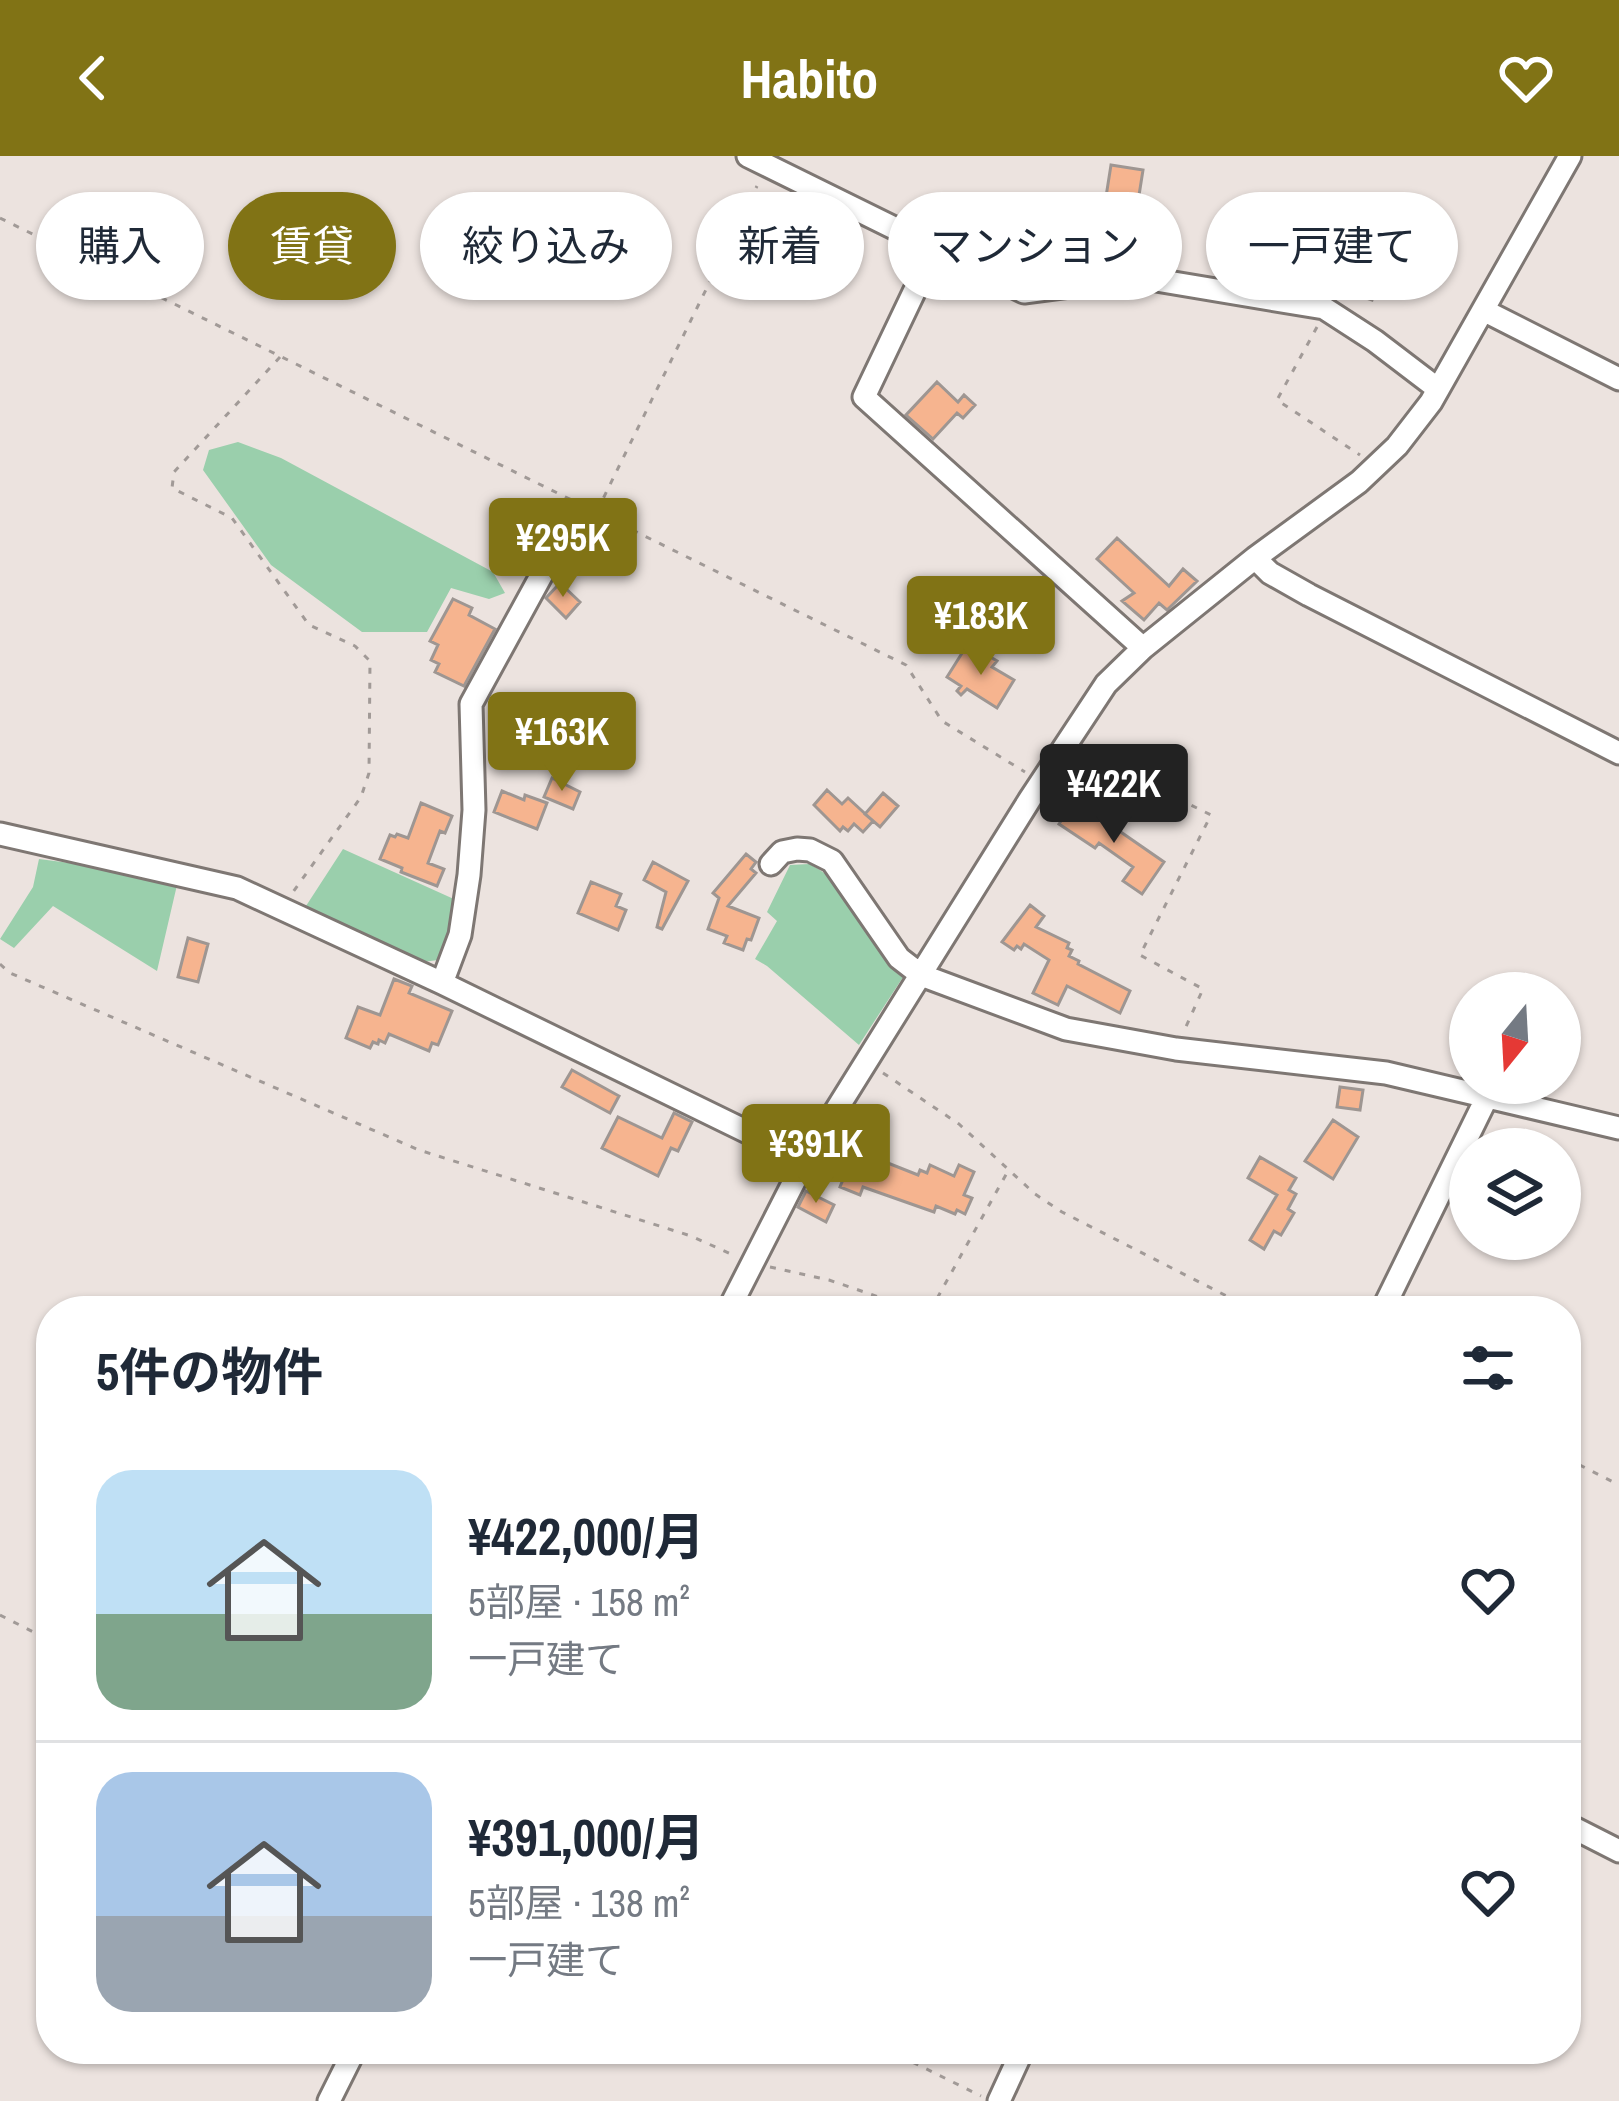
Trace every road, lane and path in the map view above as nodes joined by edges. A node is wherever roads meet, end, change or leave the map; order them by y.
1 (1570, 156) edge
2 (758, 161) edge
3 (0, 218) edge
4 (888, 225) edge
5 (1182, 284) edge
6 (910, 300) edge
7 (1326, 309) junction
8 (1484, 310) junction
9 (280, 356) junction
10 (1619, 379) edge
11 (1438, 389) junction
12 (1377, 465) junction
13 (579, 504) junction
14 (596, 512) junction
15 (1255, 558) junction
16 (547, 565) joint
17 (1143, 648) junction
18 (1067, 743) junction
19 (1619, 753) edge
20 (1042, 782) junction
21 (0, 834) edge
22 (771, 864) dead end
23 (281, 908) junction
24 (0, 964) edge
25 (921, 975) junction
26 (442, 983) junction
27 (1176, 1048) junction
28 (867, 1062) junction
29 (1449, 1088) edge
30 (1483, 1104) edge
31 (1516, 1104) edge
32 (1619, 1128) edge
33 (806, 1160) junction
34 (1008, 1170) junction
35 (753, 1264) junction
36 (736, 1296) edge
37 (876, 1296) edge
38 (938, 1296) edge
39 (1226, 1296) edge
40 (1389, 1296) edge
41 (1581, 1466) edge
42 (1619, 1485) edge
43 (0, 1615) edge
44 (36, 1633) edge
45 (1581, 1832) edge
46 (1619, 1851) edge
47 (348, 2064) edge
48 (917, 2064) edge
49 (1015, 2064) edge
50 (329, 2101) edge
51 (995, 2101) edge

1 - 8 street
2 - 4 street
2 - 14 path
3 - 9 path
5 - 7 street
6 - 17 street
7 - 11 street
7 - 12 path
8 - 10 street
8 - 11 street
9 - 13 path
9 - 23 path
11 - 12 street
12 - 15 street
13 - 14 path
13 - 16 path
14 - 20 path
15 - 17 street
15 - 19 street
16 - 26 street
17 - 18 street
18 - 20 street
18 - 27 path
20 - 25 street
21 - 23 street
22 - 25 street
23 - 26 street
24 - 35 path
25 - 27 street
25 - 28 street
26 - 33 street
27 - 29 street
28 - 33 street
28 - 34 path
30 - 40 street
31 - 32 street
33 - 35 street
34 - 38 path
34 - 39 path
35 - 36 street
35 - 37 path
41 - 42 path
43 - 44 path
45 - 46 street
47 - 50 street
48 - 51 path
49 - 51 street

